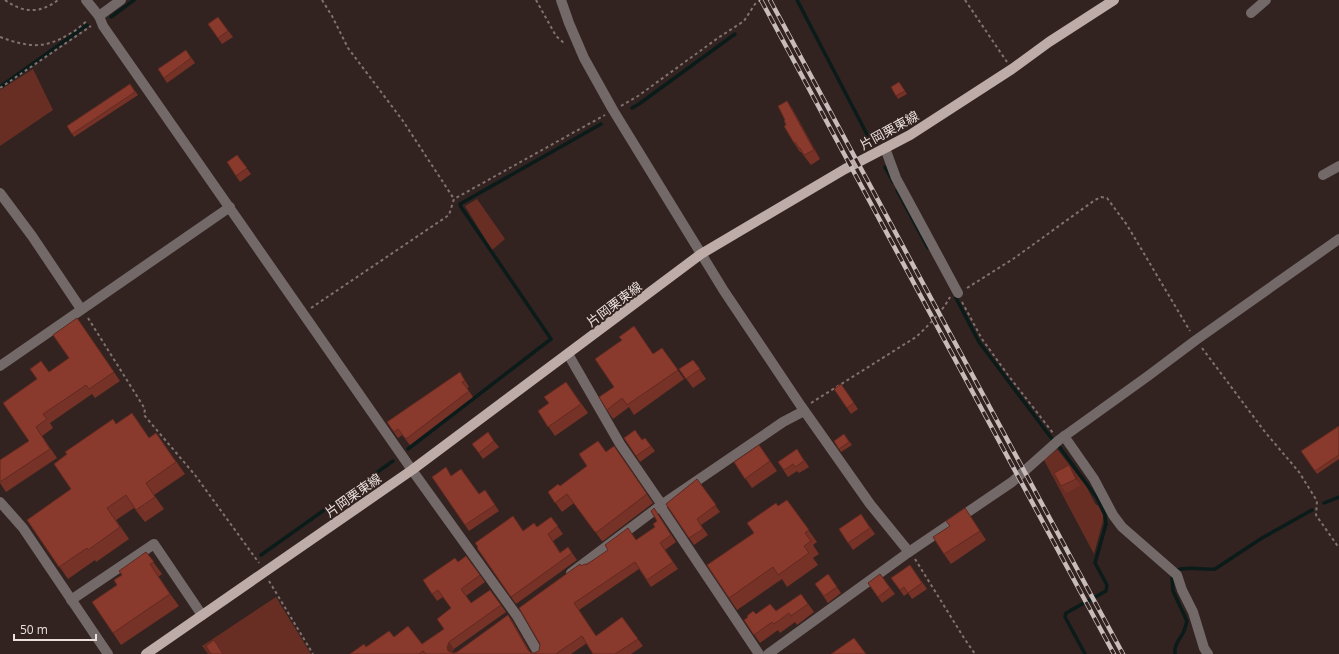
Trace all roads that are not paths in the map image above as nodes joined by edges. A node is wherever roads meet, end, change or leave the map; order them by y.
1 (86, 0) edge
2 (121, 0) edge
3 (561, 0) edge
4 (1114, 0) edge
5 (1266, 0) edge
6 (1251, 13) dead end
7 (99, 16) junction
8 (885, 148) junction
9 (1339, 166) edge
10 (1323, 175) dead end
11 (0, 193) edge
12 (230, 208) junction
13 (1339, 239) edge
14 (701, 254) junction
15 (958, 293) road end
16 (82, 309) junction
17 (568, 354) junction
18 (0, 366) edge
19 (804, 411) junction
20 (1061, 438) junction
21 (412, 470) junction
22 (0, 502) edge
23 (661, 505) junction
24 (909, 552) junction
25 (565, 576) edge
26 (71, 600) junction
27 (523, 606) edge
28 (202, 615) junction
29 (512, 615) junction
30 (108, 654) edge
31 (146, 654) edge
32 (539, 654) edge
33 (759, 654) edge
34 (768, 654) edge
35 (1208, 654) edge

1 - 7 street
2 - 7 street
3 - 14 street
4 - 8 main road, 片岡栗東線
5 - 6 street
7 - 12 street
8 - 14 main road, 片岡栗東線
8 - 15 street
9 - 10 street
11 - 16 street
12 - 16 street
12 - 21 street
13 - 20 street
14 - 17 main road, 片岡栗東線
14 - 19 street
16 - 18 street
17 - 21 main road, 片岡栗東線
17 - 23 street
19 - 23 street
19 - 24 street
20 - 24 street
20 - 35 street
21 - 28 main road, 片岡栗東線
21 - 29 street
22 - 26 street
23 - 25 street
23 - 33 street
24 - 34 street
26 - 28 street
26 - 30 street
27 - 29 street
28 - 31 main road, 片岡栗東線
29 - 32 street

